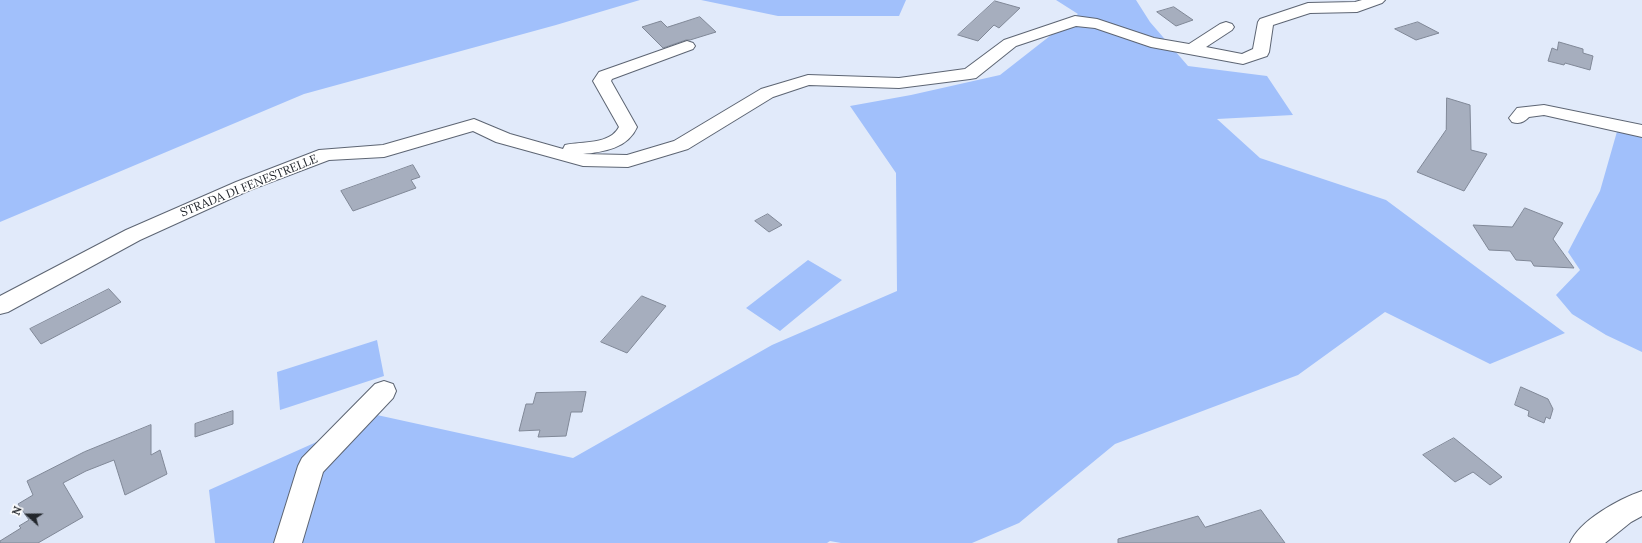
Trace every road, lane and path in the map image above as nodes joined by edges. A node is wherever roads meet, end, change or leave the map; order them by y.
1 (1377, 0) edge
2 (1226, 27) dead end
3 (687, 46) dead end
4 (1191, 50) junction
5 (1518, 118) dead end
6 (1642, 131) edge
7 (551, 152) junction
8 (0, 306) edge
9 (384, 392) dead end
10 (1642, 504) edge
11 (288, 543) edge
12 (1584, 543) edge

1 - 4 street, STRADA DI FENESTRELLE
2 - 4 street
3 - 7 street
4 - 7 street, STRADA DI FENESTRELLE
5 - 6 street
7 - 8 street, STRADA DI FENESTRELLE
9 - 11 street
10 - 12 street

